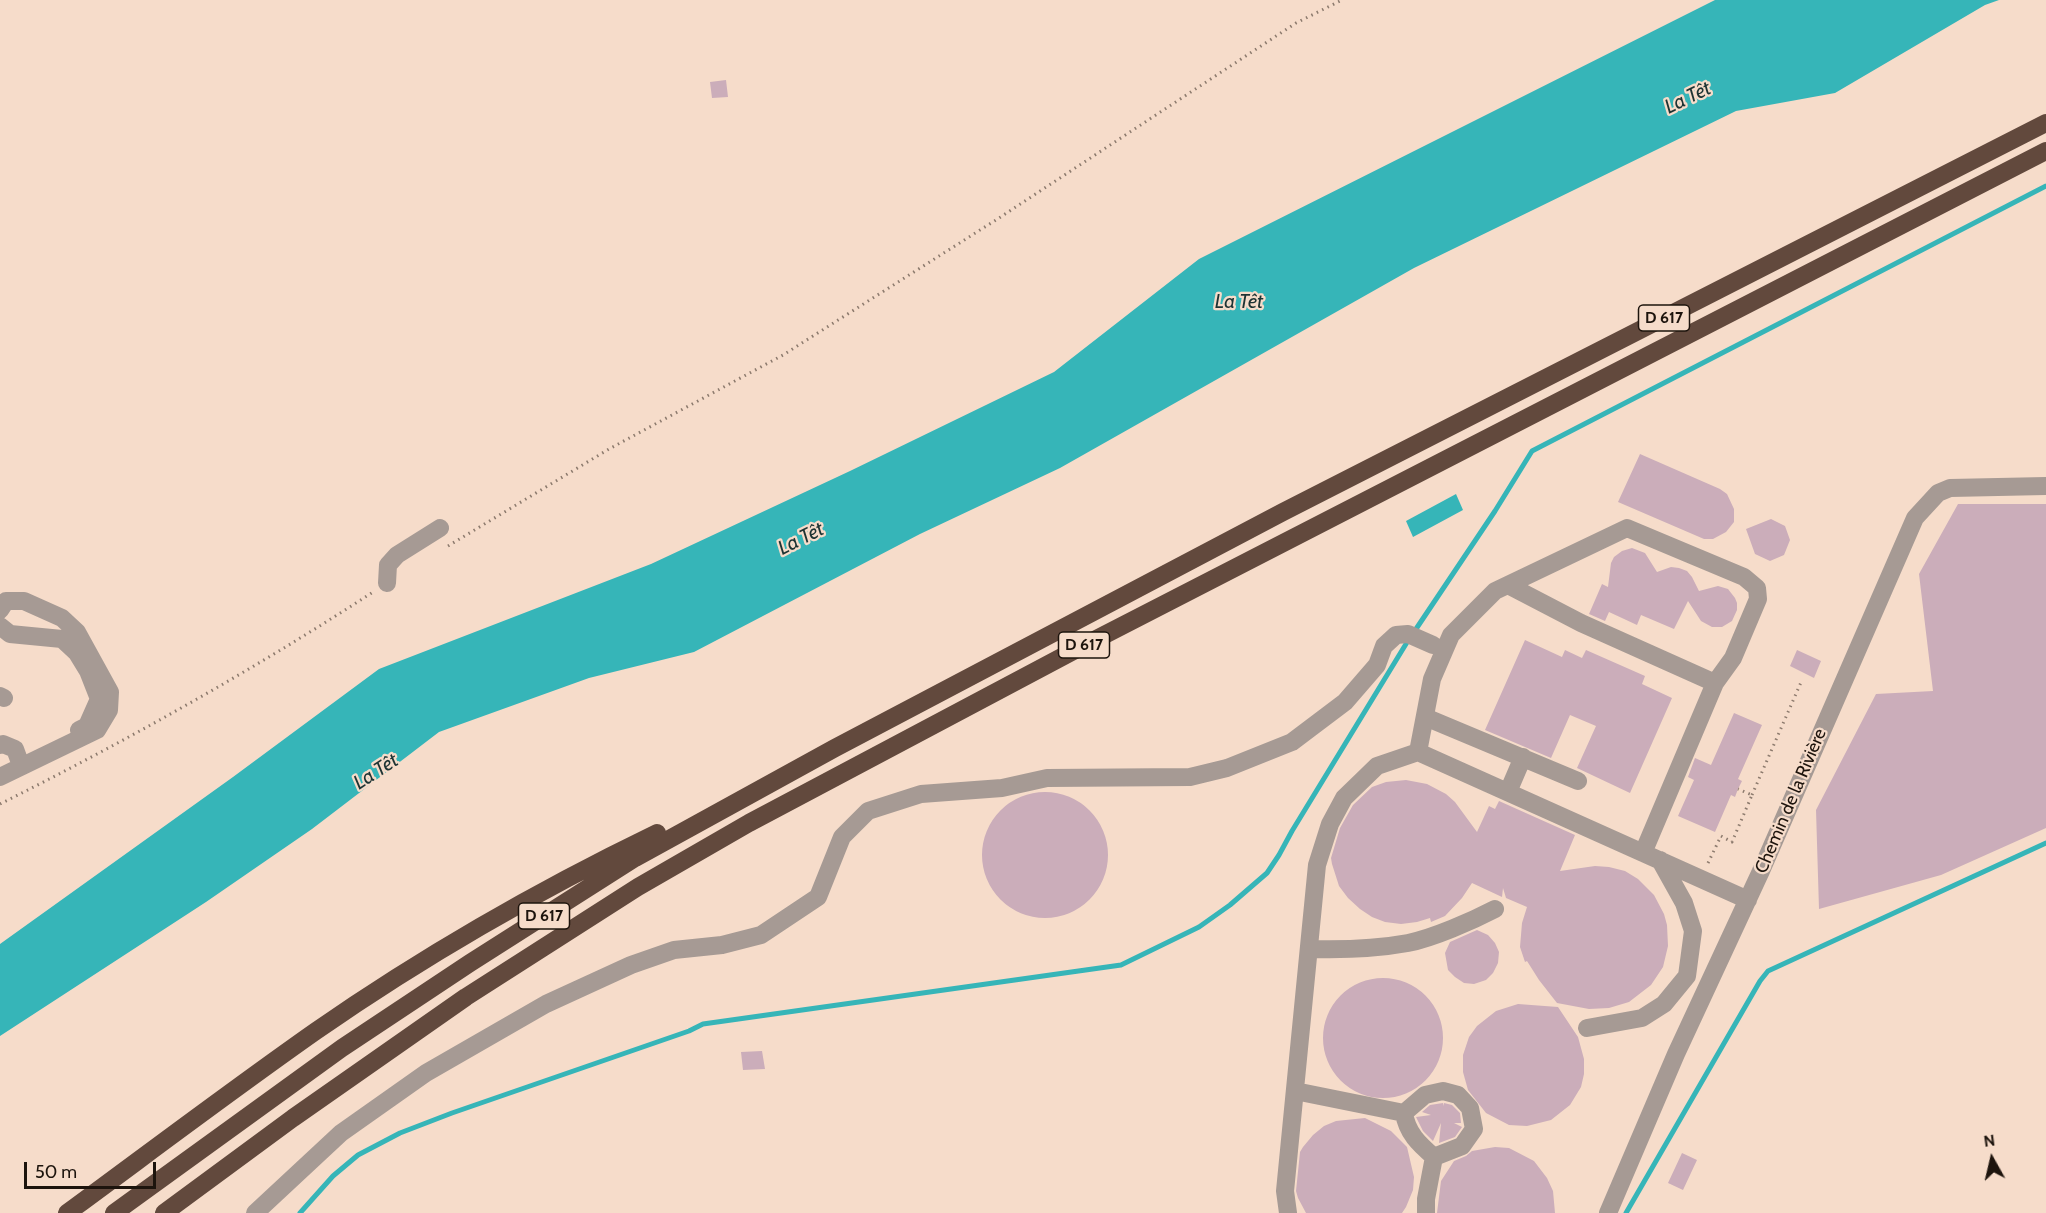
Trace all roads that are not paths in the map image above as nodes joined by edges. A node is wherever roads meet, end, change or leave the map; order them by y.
1 (2046, 123) edge
2 (2046, 151) edge
3 (2046, 486) edge
4 (440, 528) dead end
5 (387, 583) road end
6 (1508, 585) junction
7 (0, 610) edge
8 (0, 626) edge
9 (1420, 639) dead end
10 (1714, 683) junction
11 (1425, 717) junction
12 (0, 745) edge
13 (836, 748) junction
14 (1419, 752) junction
15 (1523, 757) junction
16 (19, 760) junction
17 (0, 769) edge
18 (0, 777) edge
19 (1578, 781) dead end
20 (1508, 792) junction
21 (1643, 853) junction
22 (1660, 860) junction
23 (1748, 900) junction
24 (1495, 909) dead end
25 (1309, 949) junction
26 (1587, 1028) dead end
27 (1295, 1091) junction
28 (1404, 1113) junction
29 (1434, 1157) junction
30 (67, 1213) edge
31 (114, 1213) edge
32 (164, 1213) edge
33 (255, 1213) edge
34 (1288, 1213) edge
35 (1426, 1213) edge
36 (1608, 1213) edge

1 - 13 highway, D 617
2 - 32 highway, D 617
3 - 23 street, Chemin de la Rivière
4 - 5 street
6 - 10 street
6 - 10 street
6 - 11 street
7 - 18 street
8 - 16 street
9 - 33 street
10 - 21 street
11 - 14 street
11 - 15 street
12 - 16 street
13 - 30 highway
13 - 31 highway, D 617
14 - 20 street
14 - 25 street
15 - 19 street
15 - 20 street
16 - 17 street
20 - 21 street
21 - 22 street
22 - 23 street
22 - 26 street
23 - 36 street, Chemin de la Rivière
24 - 25 street
25 - 27 street
27 - 28 street
27 - 34 street
28 - 29 street
28 - 29 street
29 - 35 street

